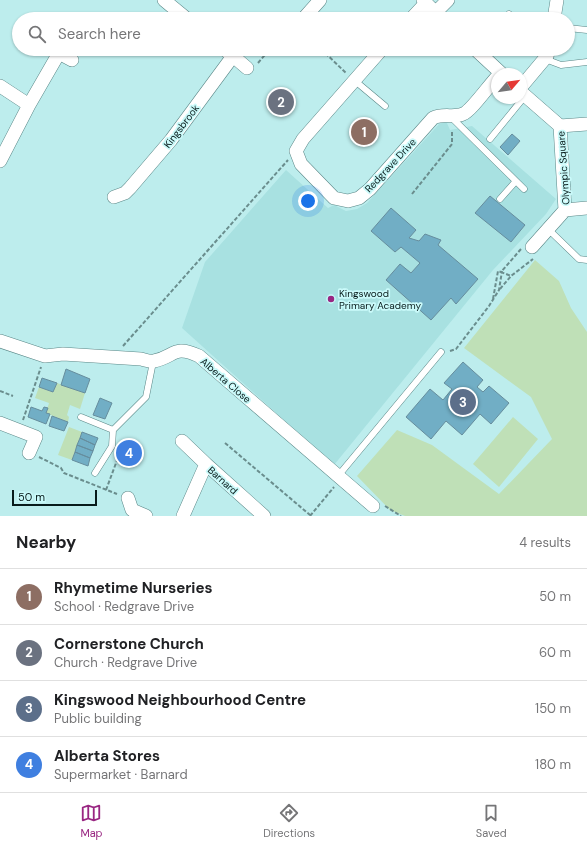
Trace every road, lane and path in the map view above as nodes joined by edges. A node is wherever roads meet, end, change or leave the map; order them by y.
1 (164, 0) edge
2 (320, 0) edge
3 (448, 0) edge
4 (557, 0) edge
5 (424, 2) edge
6 (179, 12) edge
7 (309, 12) edge
8 (416, 12) edge
9 (434, 12) edge
10 (440, 12) edge
11 (555, 12) edge
12 (575, 29) edge
13 (587, 30) edge
14 (54, 56) edge
15 (65, 56) edge
16 (226, 56) edge
17 (232, 56) edge
18 (264, 56) edge
19 (328, 56) edge
20 (376, 56) edge
21 (481, 56) edge
22 (546, 56) edge
23 (550, 56) edge
24 (72, 60) dead end
25 (587, 62) edge
26 (247, 68) joint
27 (494, 68) edge
28 (354, 80) junction
29 (491, 84) edge
30 (527, 84) edge
31 (0, 86) edge
32 (527, 96) edge
33 (514, 104) edge
34 (29, 105) junction
35 (386, 106) dead end
36 (450, 117) junction
37 (587, 124) edge
38 (560, 126) junction
39 (490, 139) dead end
40 (296, 151) junction
41 (0, 161) edge
42 (516, 181) junction
43 (524, 189) dead end
44 (412, 194) dead end
45 (114, 197) dead end
46 (500, 199) dead end
47 (587, 208) edge
48 (565, 210) junction
49 (548, 229) junction
50 (533, 253) junction
51 (587, 260) edge
52 (501, 272) junction
53 (511, 276) junction
54 (499, 290) junction
55 (492, 301) junction
56 (0, 340) edge
57 (441, 352) joint
58 (44, 356) junction
59 (109, 357) junction
60 (153, 362) junction
61 (0, 391) edge
62 (12, 396) dead end
63 (81, 417) dead end
64 (0, 423) edge
65 (19, 430) junction
66 (113, 430) junction
67 (182, 441) dead end
68 (225, 444) dead end
69 (112, 446) junction
70 (29, 453) joint
71 (206, 464) junction
72 (95, 473) dead end
73 (340, 477) junction
74 (106, 490) junction
75 (128, 498) joint
76 (373, 506) joint
77 (257, 514) edge
78 (146, 516) edge
79 (182, 516) edge
80 (310, 516) edge
81 (401, 516) edge

1 - 6 street
2 - 7 street
3 - 10 street
4 - 11 street
5 - 8 street
5 - 9 street
12 - 13 lane
14 - 34 street
15 - 24 street
16 - 45 street, Kingsbrook
17 - 26 street
18 - 26 path
19 - 28 path
20 - 28 street
21 - 27 street
22 - 30 street
23 - 25 lane
28 - 35 lane
28 - 40 street
29 - 36 street, Redgrave Drive
31 - 34 street
32 - 38 street, Olympic Square
33 - 39 lane
34 - 41 street
36 - 40 street, Redgrave Drive
36 - 42 lane
36 - 44 path
37 - 38 street, Olympic Square
38 - 48 street, Olympic Square
40 - 59 path
42 - 43 lane
42 - 46 lane
47 - 48 street, Olympic Square
48 - 49 street, Olympic Square
49 - 50 street, Olympic Square
49 - 51 lane
50 - 52 path
50 - 53 path
52 - 53 path
52 - 54 path
52 - 55 path
53 - 54 path
54 - 55 path
55 - 57 path
56 - 58 street
57 - 73 lane
58 - 59 street
58 - 65 path
59 - 60 street
60 - 66 lane
60 - 73 street, Alberta Close
61 - 62 path
63 - 66 lane
64 - 65 street
65 - 70 street
66 - 69 lane
67 - 71 street
68 - 80 path
69 - 72 lane
69 - 74 path
70 - 74 path
71 - 77 street, Barnard
71 - 79 street, Barnard
73 - 76 street, Alberta Close
73 - 80 path
74 - 75 path
75 - 78 street
76 - 81 path

